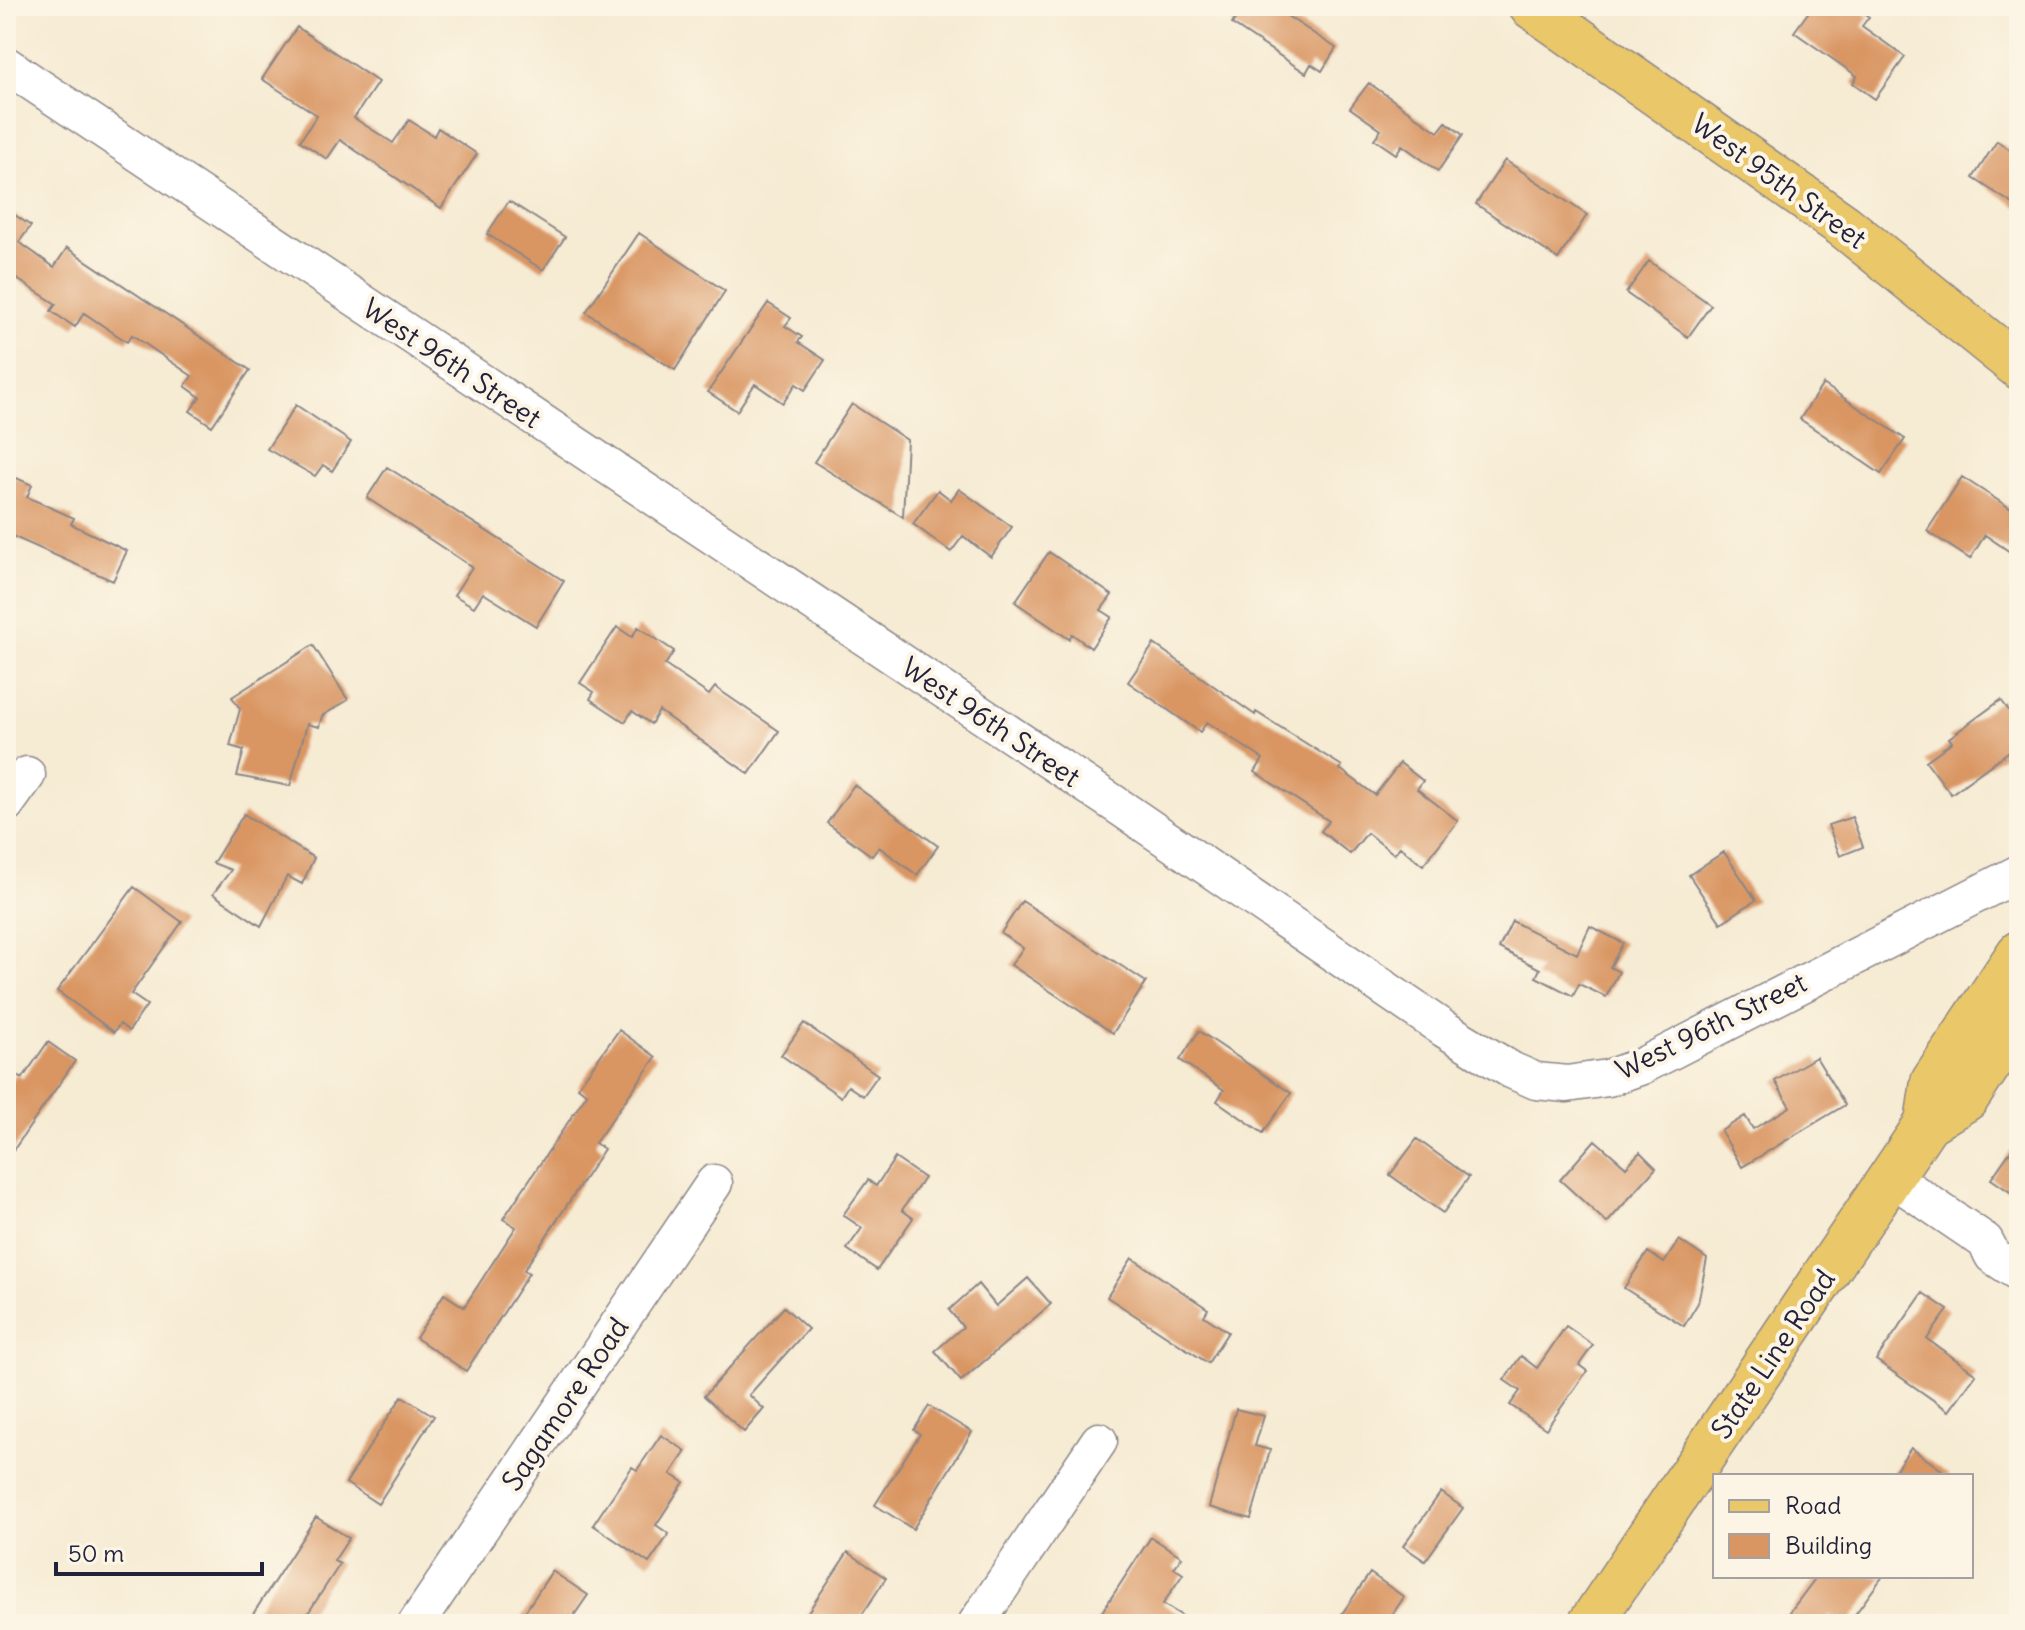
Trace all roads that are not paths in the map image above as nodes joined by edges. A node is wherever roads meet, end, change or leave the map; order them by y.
1 (1531, 6) edge
2 (6, 65) edge
3 (2019, 367) edge
4 (27, 775) dead end
5 (6, 804) edge
6 (2019, 873) edge
7 (2019, 953) edge
8 (2019, 1019) edge
9 (1927, 1123) junction
10 (714, 1183) dead end
11 (1886, 1186) junction
12 (2006, 1264) edge
13 (1099, 1441) dead end
14 (416, 1624) edge
15 (976, 1624) edge
16 (1590, 1624) edge

1 - 3 main road, West 95th Street
2 - 6 street, West 96th Street
4 - 5 street
7 - 9 main road, State Line Road
8 - 9 main road, State Line Road
9 - 11 main road, State Line Road
10 - 14 street, Sagamore Road
11 - 12 street
11 - 16 main road, State Line Road
13 - 15 street

